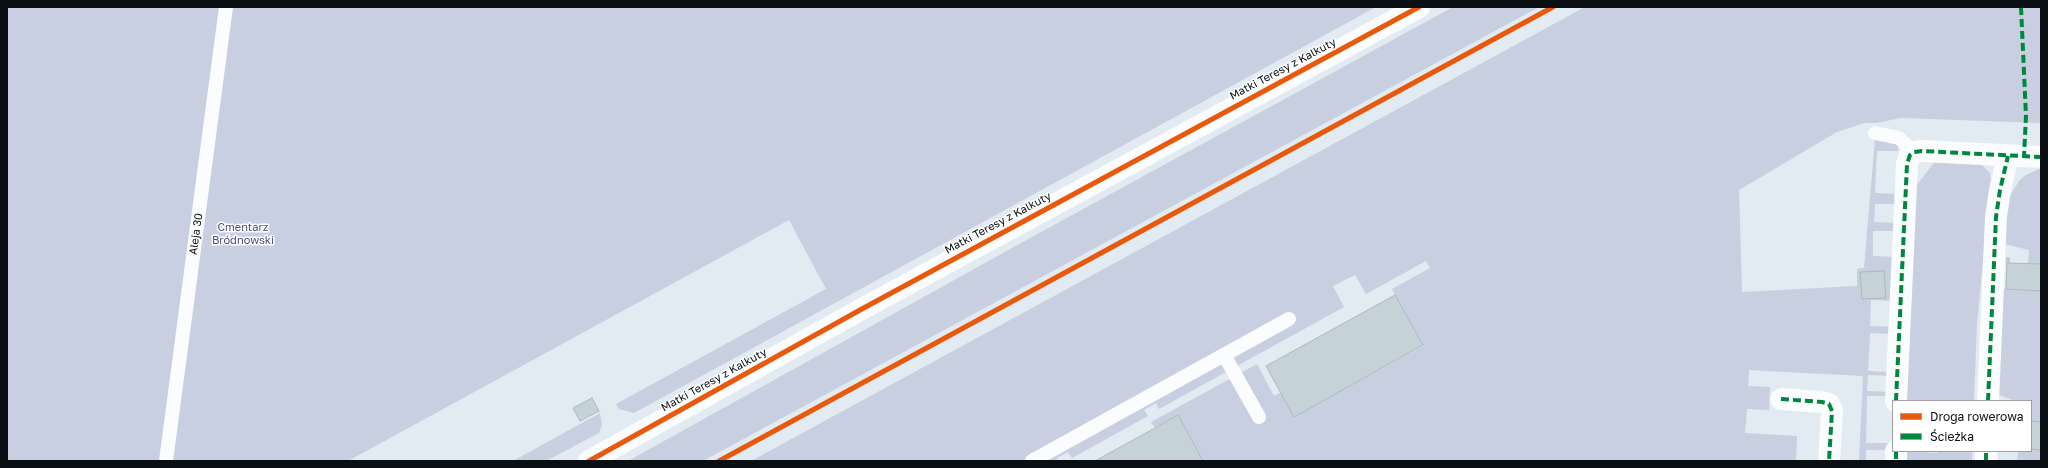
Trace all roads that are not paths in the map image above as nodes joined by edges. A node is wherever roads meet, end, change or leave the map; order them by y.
1 (226, 7) edge
2 (1418, 7) edge
3 (1875, 133) dead end
4 (1914, 152) junction
5 (2008, 156) junction
6 (2041, 157) edge
7 (1289, 319) dead end
8 (1224, 355) junction
9 (1781, 399) dead end
10 (1896, 400) edge
11 (1988, 400) edge
12 (1259, 417) dead end
13 (166, 461) edge
14 (589, 461) edge
15 (1032, 461) edge
16 (1829, 461) edge

1 - 13 lane, Aleja 30
2 - 14 street, Matki Teresy z Kalkuty
3 - 4 lane
4 - 5 street
4 - 10 street
5 - 6 street
5 - 11 street
7 - 8 lane
8 - 12 lane
8 - 15 lane
9 - 16 street

